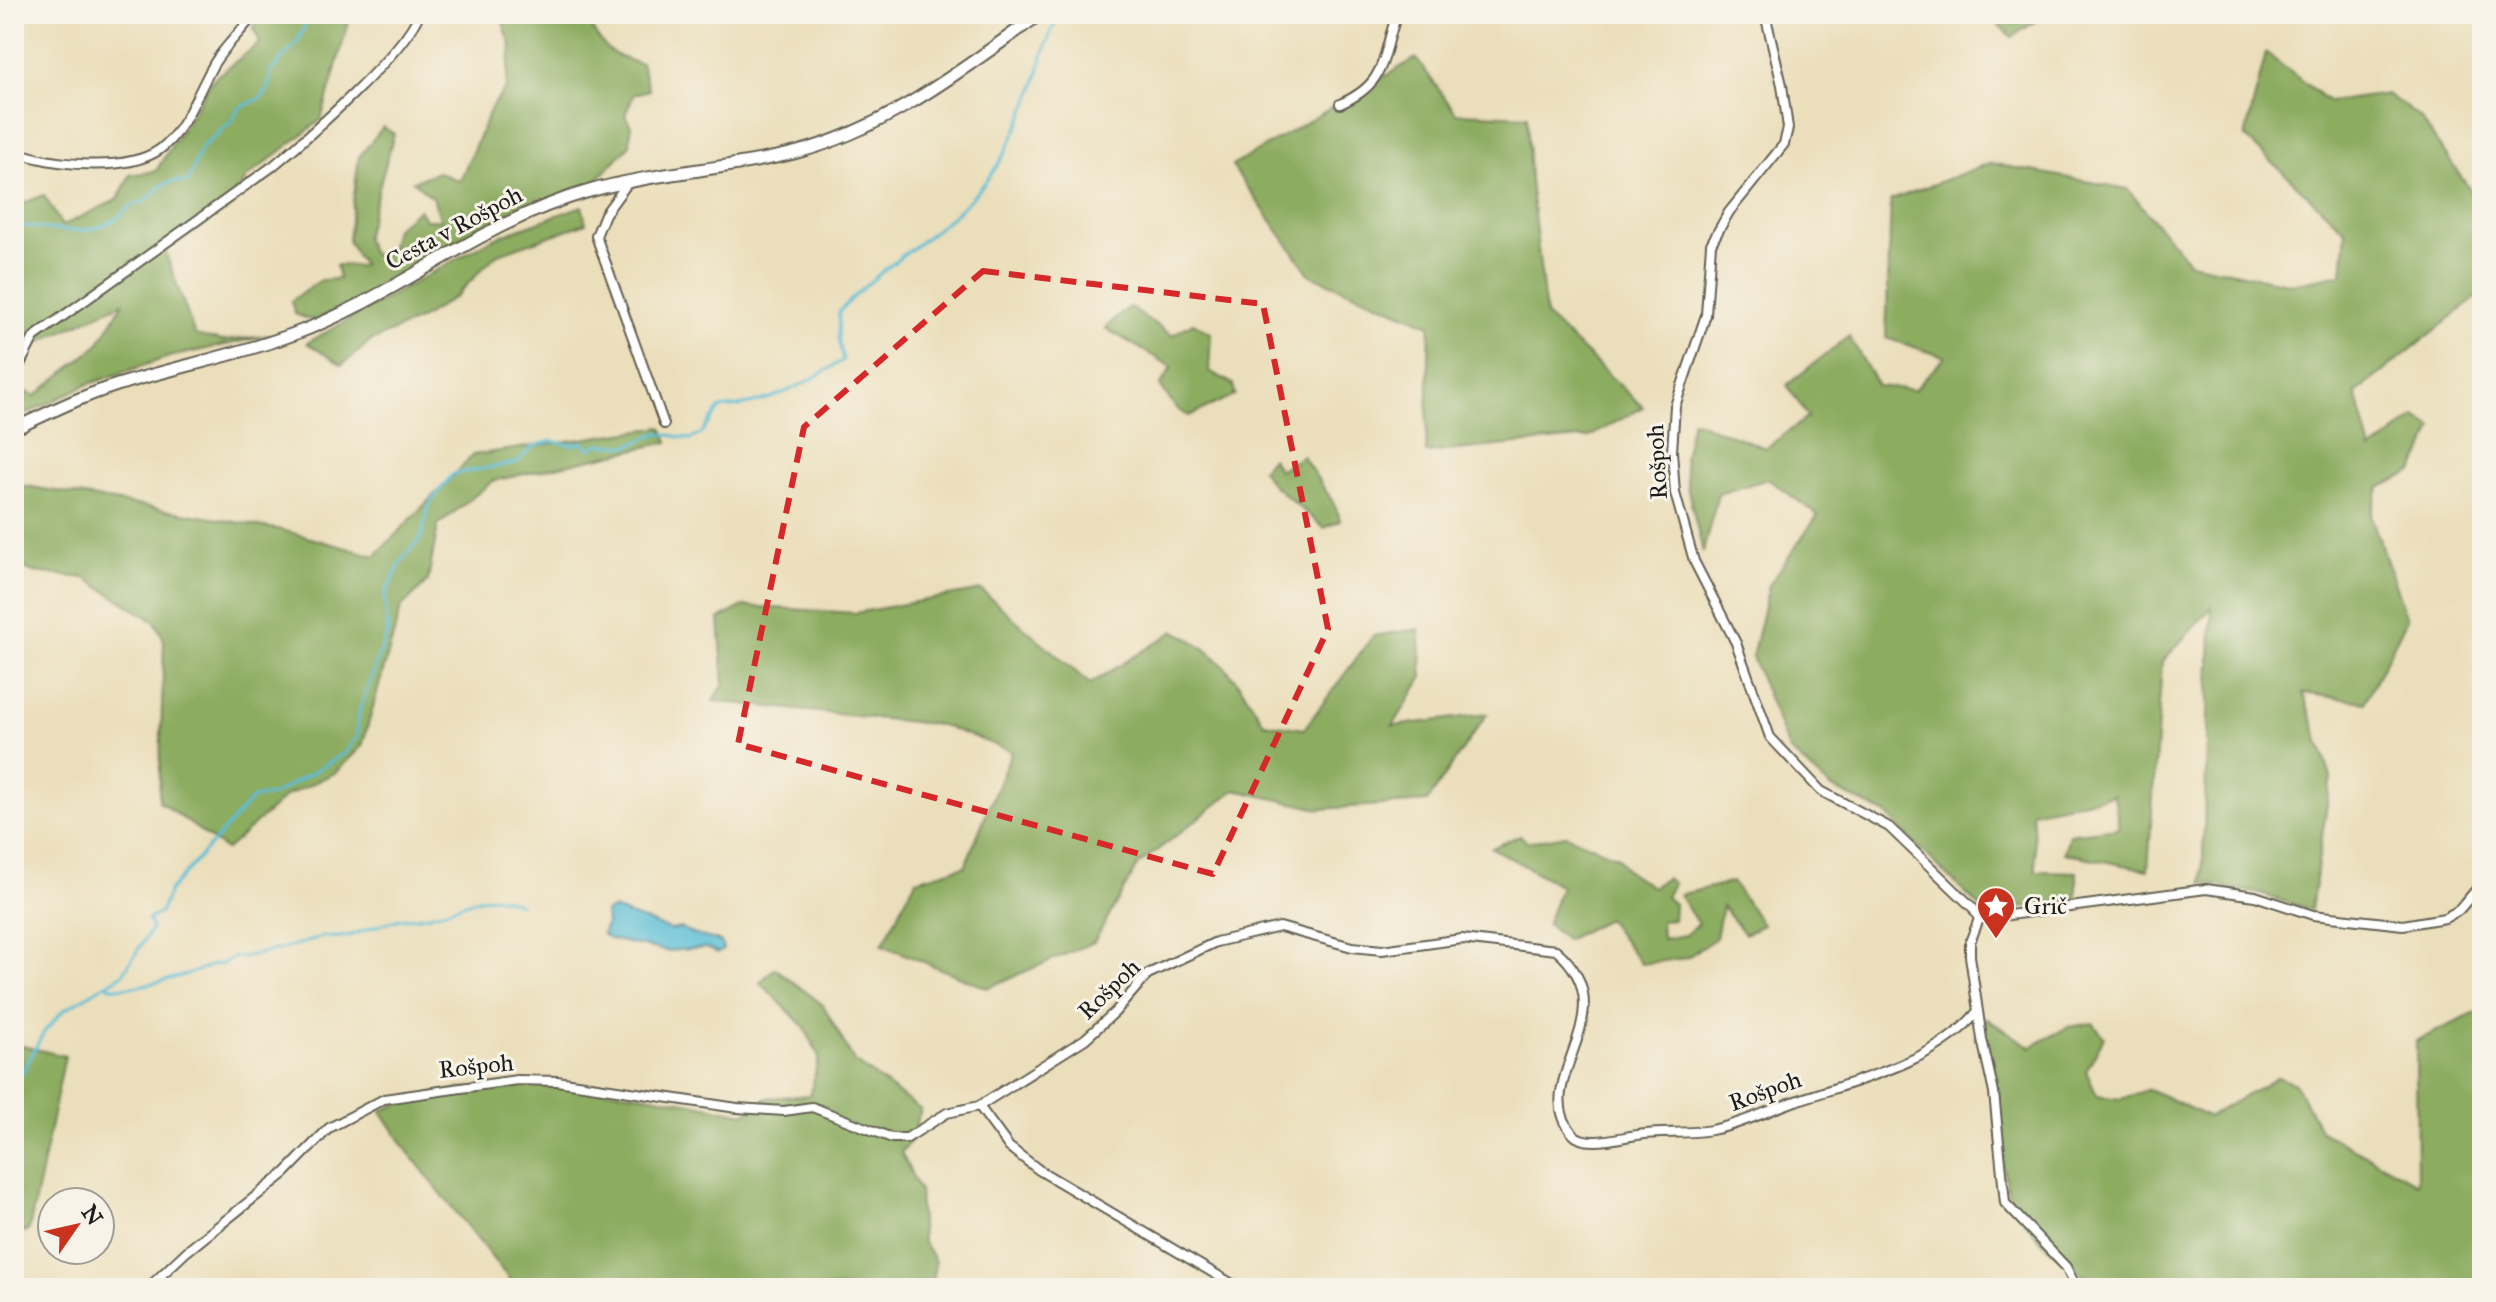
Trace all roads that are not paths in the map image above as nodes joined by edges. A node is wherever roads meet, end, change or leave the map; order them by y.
1 (254, 14) edge
2 (419, 14) edge
3 (1040, 14) edge
4 (1397, 14) edge
5 (1765, 14) edge
6 (1340, 104) dead end
7 (14, 151) edge
8 (627, 184) junction
9 (14, 376) edge
10 (664, 424) dead end
11 (14, 429) edge
12 (2482, 883) edge
13 (1979, 919) junction
14 (1978, 1011) junction
15 (979, 1106) junction
16 (148, 1288) edge
17 (1239, 1288) edge
18 (2076, 1288) edge

1 - 7 street
2 - 9 street
3 - 8 street, Cesta v Rošpoh
4 - 6 street
5 - 13 street, Rošpoh
8 - 10 street
8 - 11 street, Cesta v Rošpoh
12 - 13 street
13 - 14 street
14 - 15 street, Rošpoh
14 - 18 street
15 - 16 street, Rošpoh
15 - 17 street

